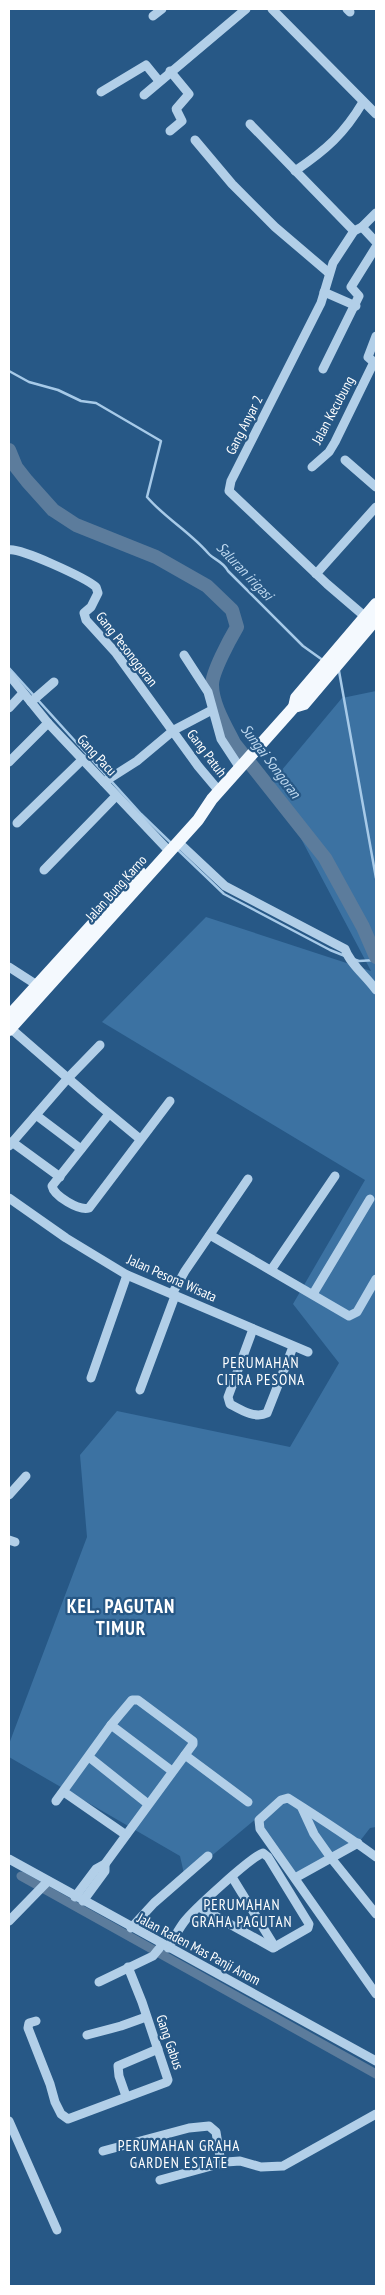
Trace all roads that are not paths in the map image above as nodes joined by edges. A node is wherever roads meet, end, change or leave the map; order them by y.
1 (162, 9) edge
2 (246, 9) edge
3 (272, 9) edge
4 (154, 16) dead end
5 (170, 71) junction
6 (159, 81) junction
7 (101, 92) dead end
8 (144, 95) dead end
9 (363, 102) junction
10 (376, 114) edge
11 (250, 124) dead end
12 (170, 131) dead end
13 (195, 140) dead end
14 (295, 171) junction
15 (376, 214) edge
16 (358, 229) junction
17 (376, 242) edge
18 (376, 247) edge
19 (329, 273) junction
20 (324, 292) junction
21 (356, 306) junction
22 (376, 336) edge
23 (373, 362) edge
24 (323, 370) dead end
25 (345, 460) dead end
26 (312, 467) dead end
27 (376, 487) edge
28 (376, 506) edge
29 (9, 550) edge
30 (316, 574) junction
31 (376, 604) edge
32 (371, 620) edge
33 (184, 655) dead end
34 (9, 675) edge
35 (54, 682) dead end
36 (23, 693) junction
37 (34, 699) junction
38 (9, 708) edge
39 (212, 710) junction
40 (48, 723) junction
41 (174, 730) junction
42 (83, 759) junction
43 (9, 762) edge
44 (242, 767) junction
45 (109, 780) junction
46 (216, 795) junction
47 (116, 796) junction
48 (17, 823) dead end
49 (170, 845) junction
50 (44, 870) dead end
51 (9, 967) edge
52 (40, 988) junction
53 (376, 990) edge
54 (9, 1025) edge
55 (100, 1045) dead end
56 (68, 1078) junction
57 (170, 1101) dead end
58 (109, 1114) junction
59 (36, 1115) junction
60 (140, 1139) junction
61 (10, 1144) edge
62 (81, 1149) junction
63 (335, 1176) dead end
64 (60, 1177) junction
65 (248, 1179) dead end
66 (9, 1198) edge
67 (370, 1199) dead end
68 (210, 1235) junction
69 (271, 1270) junction
70 (127, 1275) junction
71 (376, 1279) edge
72 (313, 1294) junction
73 (174, 1295) junction
74 (253, 1329) junction
75 (293, 1347) junction
76 (308, 1352) dead end
77 (91, 1378) dead end
78 (140, 1390) dead end
79 (26, 1476) dead end
80 (9, 1495) edge
81 (111, 1725) junction
82 (185, 1755) junction
83 (89, 1757) junction
84 (172, 1771) junction
85 (64, 1792) junction
86 (56, 1801) dead end
87 (248, 1802) dead end
88 (148, 1804) junction
89 (302, 1808) junction
90 (126, 1835) junction
91 (358, 1844) junction
92 (208, 1856) dead end
93 (376, 1857) edge
94 (331, 1858) junction
95 (9, 1859) edge
96 (232, 1877) junction
97 (295, 1878) junction
98 (44, 1886) junction
99 (79, 1899) junction
100 (199, 1907) junction
101 (375, 1911) edge
102 (9, 1921) edge
103 (131, 1928) junction
104 (276, 1947) junction
105 (161, 1950) junction
106 (128, 1968) junction
107 (99, 1982) dead end
108 (376, 1994) edge
109 (146, 2017) junction
110 (36, 2022) dead end
111 (87, 2035) dead end
112 (158, 2049) junction
113 (375, 2059) edge
114 (126, 2096) junction
115 (376, 2114) edge
116 (9, 2121) edge
117 (103, 2152) dead end
118 (221, 2163) junction
119 (160, 2180) dead end
120 (57, 2230) dead end

1 - 4 street
2 - 5 street
3 - 9 street
5 - 6 street
5 - 12 street
6 - 7 street
6 - 8 street
9 - 10 street
9 - 14 street
11 - 14 street
13 - 19 street
14 - 16 street
15 - 16 street, Gang Anyar 2
16 - 17 street
16 - 19 street, Gang Anyar 2
18 - 21 street
19 - 20 street, Gang Anyar 2
20 - 21 street
20 - 30 street, Gang Anyar 2
21 - 24 street
22 - 23 street, Jalan Kecubung
23 - 26 street, Jalan Kecubung
25 - 27 street
28 - 30 street
29 - 41 street, Gang Pesonggoran
30 - 32 street, Gang Anyar 2
31 - 32 main road
32 - 44 main road
33 - 39 street
34 - 36 street, Gang Pacu
35 - 37 street
36 - 37 street, Gang Pacu
36 - 38 street
37 - 40 street, Gang Pacu
39 - 41 street
39 - 44 street
40 - 42 street, Gang Pacu
40 - 43 street
41 - 45 street
41 - 46 street, Gang Patuh
42 - 45 street, Gang Pacu
42 - 48 street
44 - 46 main road
45 - 47 street, Gang Pacu
46 - 49 main road, Jalan Bung Karno
47 - 49 street, Gang Pacu
47 - 50 street
49 - 52 main road, Jalan Bung Karno
49 - 53 street, Gang Pacu
51 - 52 street
52 - 54 main road, Jalan Bung Karno
54 - 56 street
55 - 56 street
56 - 58 street
56 - 59 street
57 - 60 street
58 - 60 street
58 - 62 street
59 - 61 street
59 - 62 street
60 - 64 street
61 - 64 street
62 - 64 street
63 - 69 street
65 - 68 street
66 - 70 street, Jalan Pesona Wisata
67 - 72 street
68 - 69 street
68 - 73 street
69 - 72 street
70 - 73 street, Jalan Pesona Wisata
70 - 77 street
71 - 72 street
73 - 74 street, Jalan Pesona Wisata
73 - 78 street
74 - 75 street, Jalan Pesona Wisata
74 - 75 street
75 - 76 street, Jalan Pesona Wisata
79 - 80 street
81 - 82 street
81 - 83 street
81 - 84 street
82 - 84 street
82 - 87 street
83 - 85 street
83 - 88 street
84 - 88 street
85 - 86 street
85 - 90 street
88 - 90 street
89 - 91 street
89 - 94 street
89 - 97 street
90 - 99 street
91 - 93 street
91 - 94 street
92 - 103 street
94 - 97 street
94 - 101 street
95 - 98 street, Jalan Raden Mas Panji Anom
96 - 100 street
96 - 104 street
96 - 104 street
97 - 108 street
98 - 99 street, Jalan Raden Mas Panji Anom
98 - 102 street
99 - 103 street, Jalan Raden Mas Panji Anom
100 - 104 street
100 - 105 street
103 - 105 street, Jalan Raden Mas Panji Anom
105 - 106 street
105 - 113 street, Jalan Raden Mas Panji Anom
106 - 107 street
106 - 109 street, Gang Gabus
109 - 111 street
109 - 112 street, Gang Gabus
110 - 114 street, Gang Gabus
112 - 114 street
112 - 114 street, Gang Gabus
115 - 118 street
116 - 120 street
117 - 118 street
118 - 119 street

